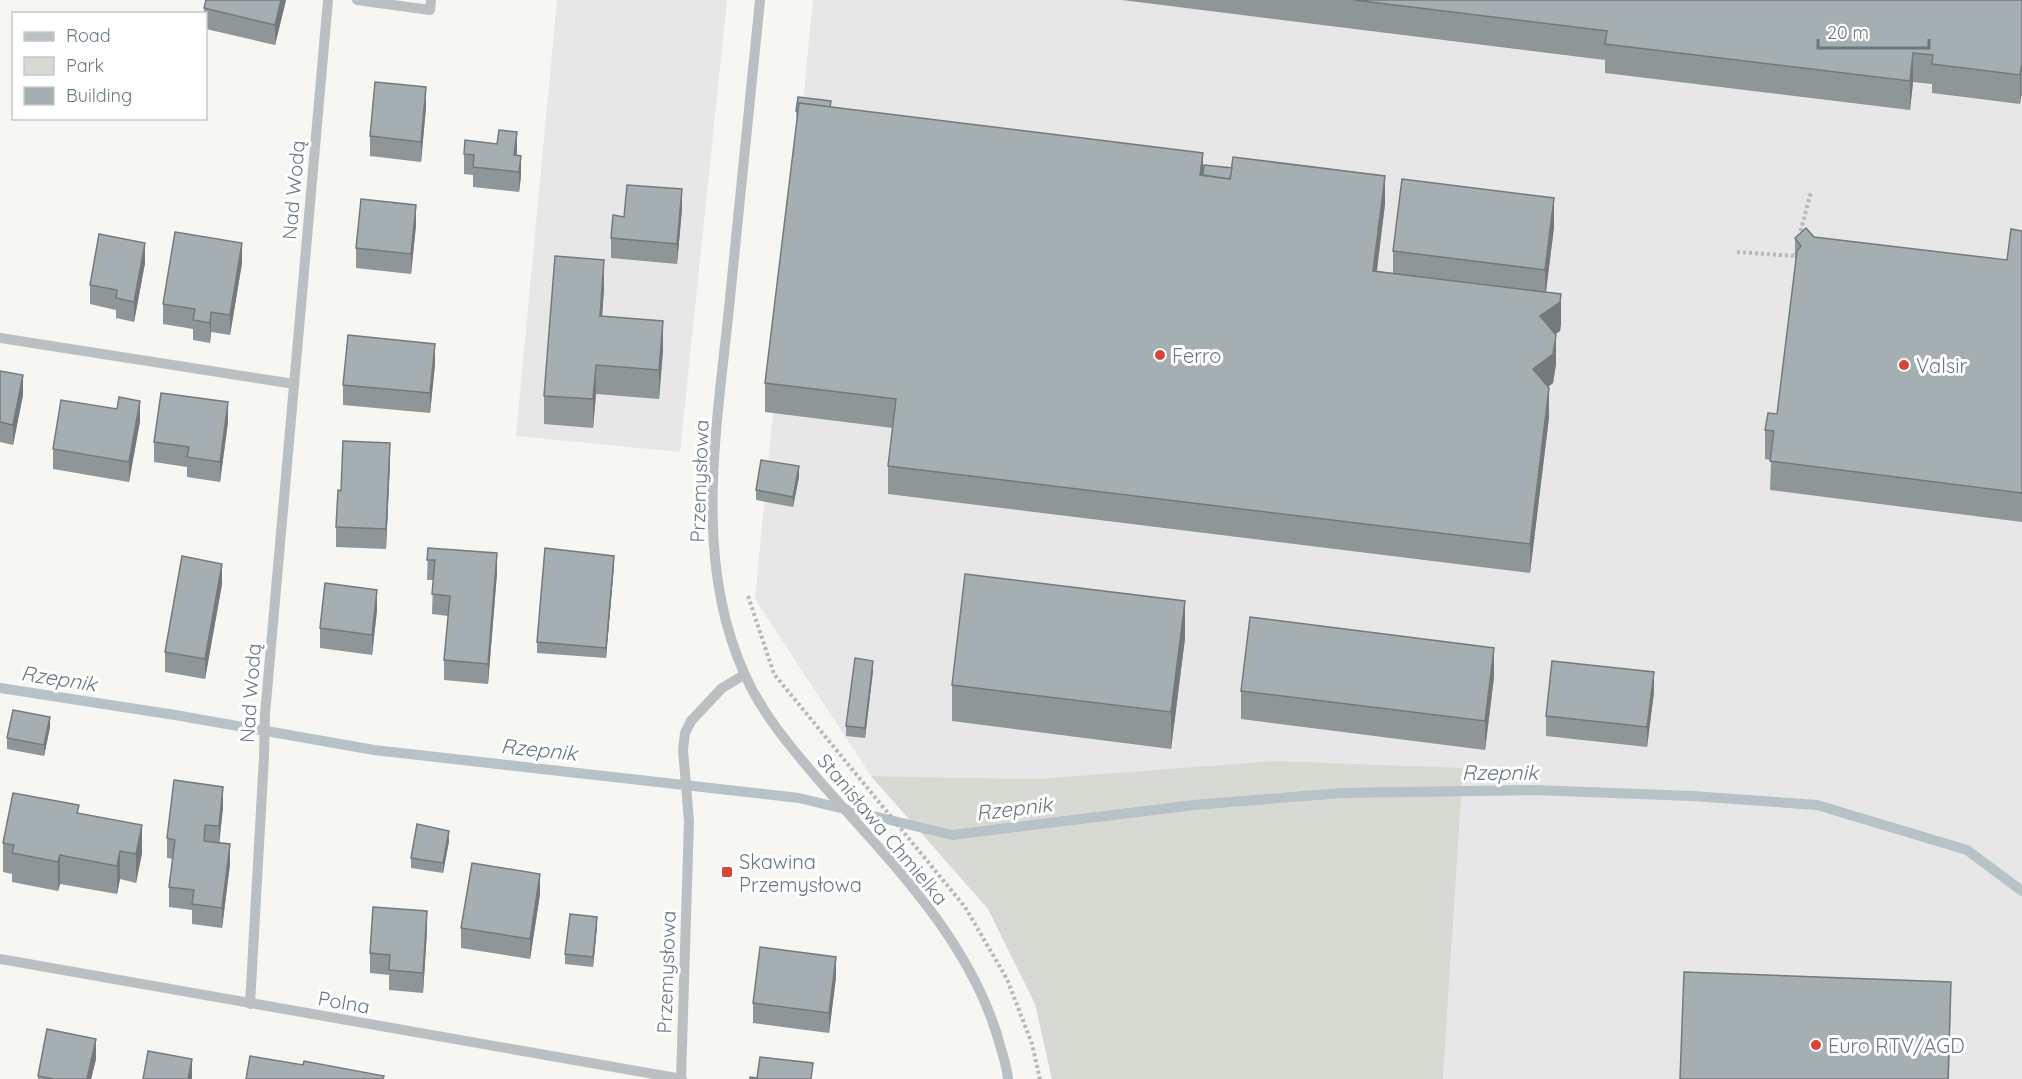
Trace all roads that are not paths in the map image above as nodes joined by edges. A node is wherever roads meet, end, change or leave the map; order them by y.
1 (328, 0) edge
2 (357, 0) edge
3 (431, 0) edge
4 (760, 0) edge
5 (0, 338) edge
6 (294, 384) junction
7 (744, 675) junction
8 (0, 959) edge
9 (250, 1004) junction
10 (681, 1079) edge
11 (1008, 1079) edge

1 - 6 street, Nad Wodą
2 - 3 street
4 - 7 street, Przemysłowa
5 - 6 street
6 - 9 street, Nad Wodą
7 - 10 street, Przemysłowa
7 - 11 street, Stanisława Chmielka
8 - 9 street, Polna
9 - 10 street, Polna

